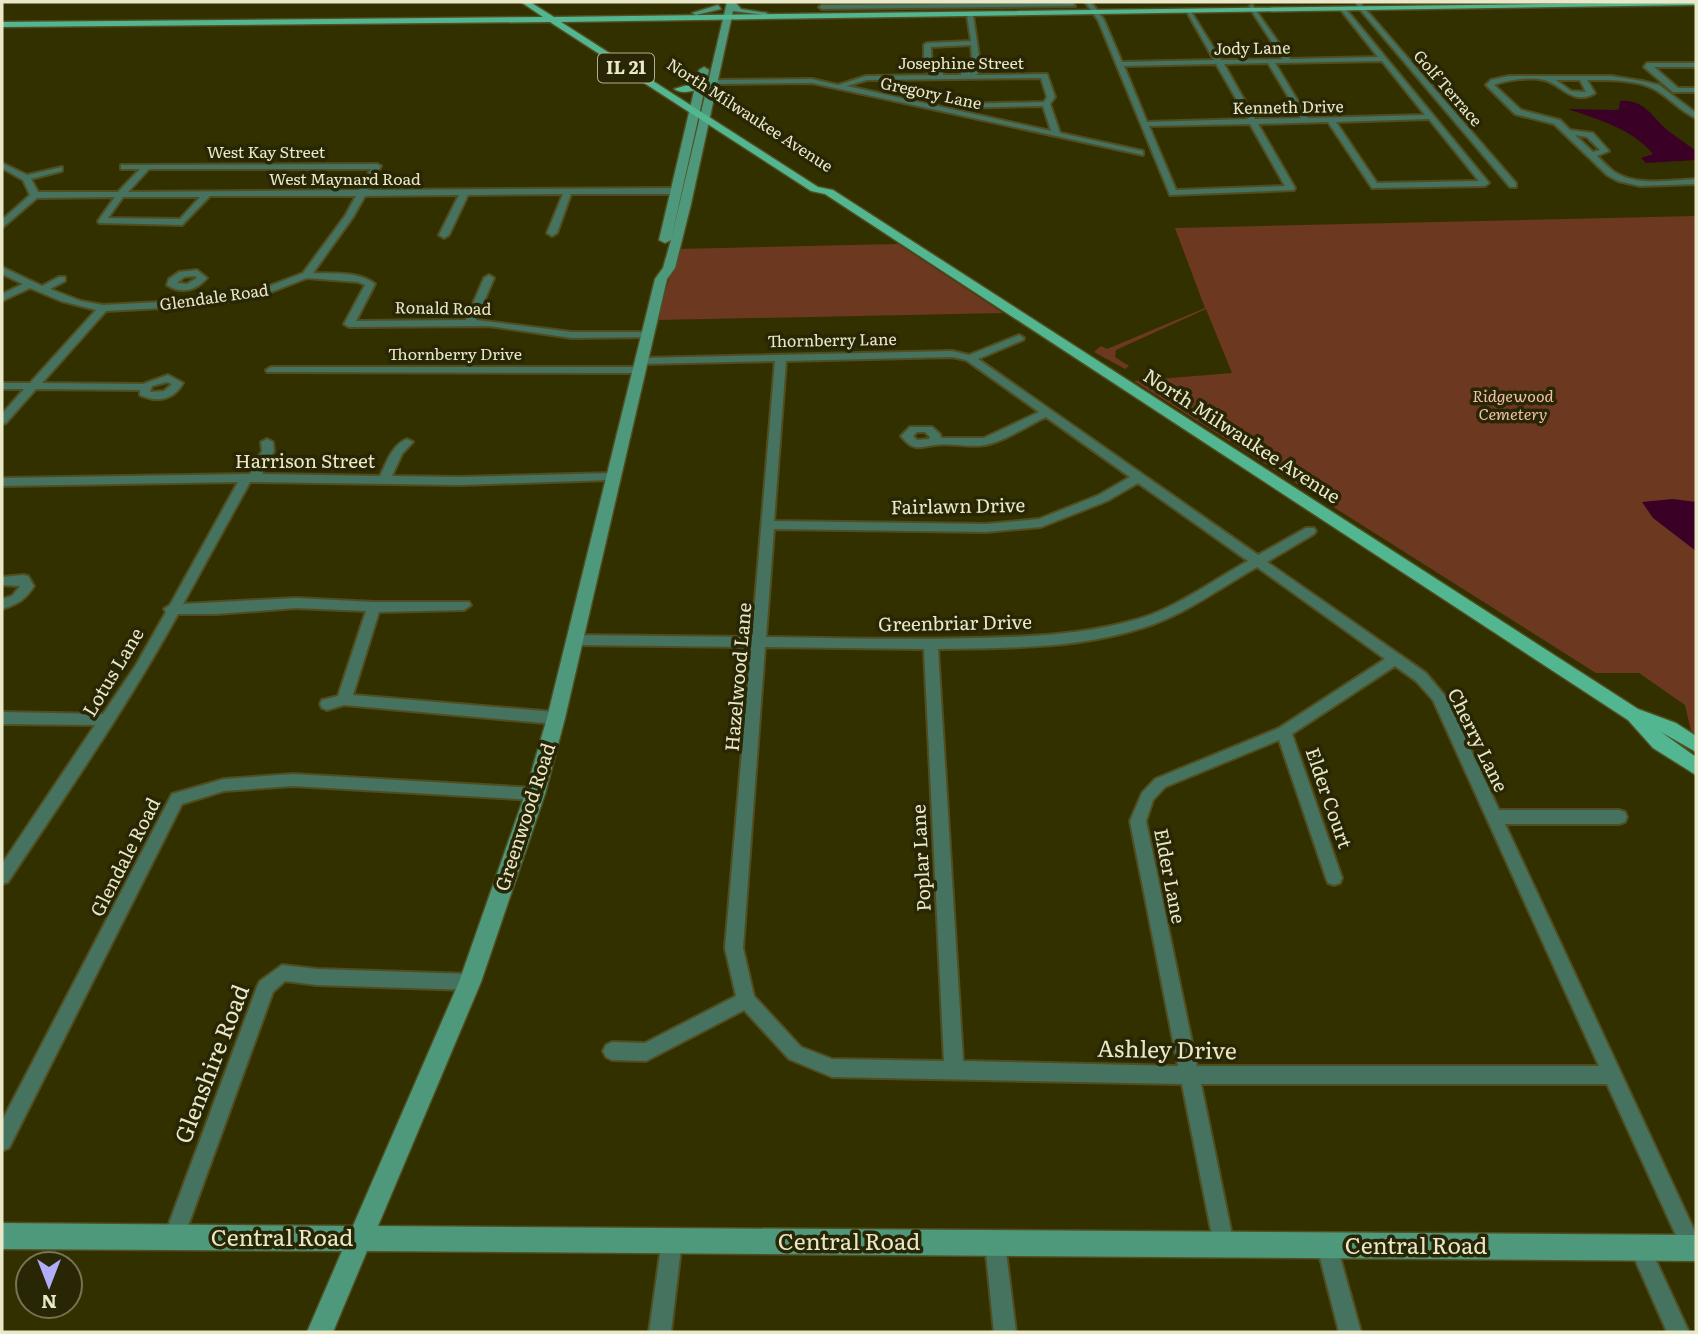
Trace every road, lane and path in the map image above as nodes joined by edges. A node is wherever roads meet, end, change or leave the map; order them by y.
1 (526, 2) edge
2 (543, 2) edge
3 (731, 2) edge
4 (1568, 2) edge
5 (1604, 3) edge
6 (1696, 3) edge
7 (1073, 5) dead end
8 (822, 7) dead end
9 (1361, 7) junction
10 (1093, 8) edge
11 (907, 9) edge
12 (1252, 9) junction
13 (1343, 9) junction
14 (718, 10) edge
15 (1190, 12) junction
16 (764, 13) junction
17 (515, 15) junction
18 (970, 15) junction
19 (548, 17) junction
20 (567, 17) junction
21 (727, 19) junction
22 (2, 23) edge
23 (713, 30) dead end
24 (973, 43) junction
25 (1384, 59) junction
26 (1270, 61) junction
27 (1288, 61) junction
28 (706, 62) dead end
29 (1220, 62) junction
30 (1121, 64) junction
31 (1696, 65) edge
32 (1548, 78) junction
33 (1582, 78) junction
34 (713, 82) junction
35 (701, 84) junction
36 (838, 87) junction
37 (679, 89) junction
38 (1696, 90) edge
39 (1046, 104) junction
40 (1685, 105) junction
41 (695, 106) junction
42 (1696, 106) edge
43 (934, 107) junction
44 (707, 113) junction
45 (1696, 115) edge
46 (1432, 117) junction
47 (1330, 119) junction
48 (1306, 120) junction
49 (1253, 121) junction
50 (1145, 124) junction
51 (724, 132) junction
52 (1570, 132) junction
53 (1056, 134) junction
54 (701, 138) junction
55 (1140, 153) dead end
56 (1592, 155) junction
57 (2, 165) edge
58 (124, 167) dead end
59 (147, 167) junction
60 (12, 169) junction
61 (59, 169) dead end
62 (2, 173) edge
63 (26, 178) junction
64 (1696, 181) edge
65 (1513, 185) dead end
66 (675, 191) junction
67 (465, 192) junction
68 (568, 192) junction
69 (829, 192) junction
70 (122, 193) junction
71 (208, 193) junction
72 (362, 193) junction
73 (34, 195) junction
74 (2, 225) edge
75 (552, 233) dead end
76 (444, 235) dead end
77 (2, 270) edge
78 (306, 275) junction
79 (489, 278) dead end
80 (62, 279) dead end
81 (661, 279) junction
82 (30, 284) junction
83 (183, 287) dead end
84 (44, 289) junction
85 (2, 298) edge
86 (174, 305) junction
87 (103, 308) junction
88 (470, 323) junction
89 (648, 335) junction
90 (1019, 338) dead end
91 (781, 357) junction
92 (970, 358) junction
93 (641, 365) junction
94 (271, 370) dead end
95 (35, 385) junction
96 (2, 386) edge
97 (144, 387) dead end
98 (1046, 413) junction
99 (2, 421) edge
100 (934, 441) dead end
101 (267, 442) dead end
102 (407, 442) dead end
103 (609, 476) dead end
104 (250, 478) junction
105 (1137, 478) junction
106 (385, 479) junction
107 (2, 482) edge
108 (769, 525) junction
109 (1310, 531) dead end
110 (1257, 562) junction
111 (2, 581) edge
112 (2, 604) edge
113 (464, 605) dead end
114 (374, 607) junction
115 (171, 609) junction
116 (575, 640) junction
117 (761, 640) junction
118 (931, 644) junction
119 (1395, 659) junction
120 (344, 700) junction
121 (327, 704) dead end
122 (1632, 714) junction
123 (2, 718) edge
124 (556, 718) junction
125 (108, 720) junction
126 (1284, 732) junction
127 (1696, 745) edge
128 (1696, 767) edge
129 (534, 794) junction
130 (1494, 817) junction
131 (1619, 817) dead end
132 (2, 877) edge
133 (1334, 878) dead end
134 (470, 982) junction
135 (746, 1000) junction
136 (612, 1051) dead end
137 (954, 1070) junction
138 (1188, 1075) junction
139 (1612, 1075) junction
140 (2, 1141) edge
141 (2, 1236) edge
142 (174, 1237) junction
143 (360, 1238) junction
144 (672, 1240) junction
145 (995, 1243) junction
146 (1224, 1245) junction
147 (1327, 1246) junction
148 (1640, 1248) junction
149 (1694, 1248) edge
150 (320, 1332) edge
151 (660, 1332) edge
152 (1005, 1332) edge
153 (1350, 1332) edge
154 (1678, 1332) edge

1 - 17 main road
1 - 19 main road, North Milwaukee Avenue / IL 21
2 - 20 main road, North Milwaukee Avenue / IL 21
3 - 16 main road
3 - 21 main road
4 - 9 main road
5 - 6 main road
5 - 9 main road
7 - 11 street
8 - 11 street
9 - 12 main road
9 - 13 main road
9 - 65 street, Golf Terrace
10 - 11 main road
10 - 12 main road
10 - 15 main road
10 - 18 main road
10 - 30 street
11 - 16 main road
11 - 18 main road
11 - 21 main road
12 - 13 main road
12 - 15 main road
12 - 27 street
13 - 25 street
14 - 20 main road
14 - 20 main road
14 - 21 main road
14 - 23 main road
15 - 29 street
16 - 21 main road
17 - 19 main road
17 - 22 main road
18 - 24 street
19 - 20 main road
19 - 22 main road
19 - 41 main road, North Milwaukee Avenue / IL 21
20 - 37 main road, North Milwaukee Avenue / IL 21
21 - 34 main road
24 - 24 street
25 - 27 street, Jody Lane
25 - 46 street
26 - 27 street, Jody Lane
26 - 29 street, Jody Lane
26 - 48 street
28 - 35 main road
29 - 30 street, Jody Lane
29 - 49 street
30 - 50 street
31 - 38 street
32 - 33 street
32 - 33 street
32 - 52 street
33 - 40 street
34 - 36 street, Gregory Lane
34 - 44 main road
35 - 37 main road
35 - 41 main road
36 - 39 street, Josephine Street
36 - 43 street, Gregory Lane
37 - 41 main road, North Milwaukee Avenue / IL 21
39 - 43 street
39 - 53 street
40 - 42 street
40 - 45 street
41 - 44 main road, North Milwaukee Avenue / IL 21
41 - 66 main road
43 - 53 street, Gregory Lane
44 - 51 main road, North Milwaukee Avenue / IL 21
44 - 54 main road
44 - 69 main road, North Milwaukee Avenue / IL 21
46 - 47 street, Kenneth Drive
46 - 47 street
47 - 48 street, Kenneth Drive
48 - 49 street, Kenneth Drive
49 - 50 street, Kenneth Drive
49 - 50 street
51 - 54 main road
51 - 69 main road, North Milwaukee Avenue / IL 21
52 - 56 street
52 - 56 street
53 - 55 street, Gregory Lane
54 - 81 main road
56 - 64 street
57 - 60 street
58 - 59 street, West Kay Street
59 - 70 street
59 - 72 street, West Kay Street
60 - 62 street
60 - 63 street
61 - 63 street
63 - 73 street
66 - 68 street, West Maynard Road
66 - 81 main road
67 - 68 street, West Maynard Road
67 - 72 street, West Maynard Road
67 - 76 street
68 - 75 street
69 - 122 main road, North Milwaukee Avenue
70 - 71 street, West Maynard Road
70 - 71 street
70 - 73 street, West Maynard Road
71 - 72 street, West Maynard Road
72 - 78 street, Glendale Road
73 - 74 street
77 - 82 street, Glendale Road
78 - 86 street, Glendale Road
78 - 88 street, Ronald Road
79 - 88 street
80 - 84 street
81 - 89 main road, Greenwood Road
82 - 84 street, Glendale Road
82 - 85 street
83 - 86 street
84 - 87 street, Glendale Road
86 - 87 street, Glendale Road
87 - 95 street
88 - 89 street, Ronald Road
89 - 93 main road, Greenwood Road
90 - 92 street, Thornberry Lane
91 - 92 street, Thornberry Lane
91 - 93 street, Thornberry Lane
91 - 108 street, Hazelwood Lane
92 - 98 street, Cherry Lane
93 - 94 street, Thornberry Drive
93 - 116 main road, Greenwood Road
95 - 96 street
95 - 97 street
95 - 99 street
98 - 100 street
98 - 105 street, Cherry Lane
101 - 104 street, Lotus Lane
102 - 106 street
103 - 106 street, Harrison Street
104 - 106 street, Harrison Street
104 - 107 street, Harrison Street
104 - 115 street, Lotus Lane
105 - 108 street, Fairlawn Drive
105 - 110 street, Cherry Lane
108 - 117 street, Hazelwood Lane
109 - 110 street, Greenbriar Drive
110 - 118 street, Greenbriar Drive
110 - 119 street, Cherry Lane
111 - 112 street
113 - 114 street
114 - 115 street
114 - 120 street
115 - 125 street, Lotus Lane
116 - 117 street, Greenbriar Drive
116 - 124 main road, Greenwood Road
117 - 118 street, Greenbriar Drive
117 - 135 street, Hazelwood Lane
118 - 137 street, Poplar Lane
119 - 126 street, Elder Lane
119 - 130 street, Cherry Lane
120 - 121 street
120 - 124 street
122 - 127 main road
122 - 128 main road
123 - 125 street
124 - 129 main road, Greenwood Road
125 - 132 street, Lotus Lane
126 - 133 street, Elder Court
126 - 138 street, Elder Lane
129 - 134 main road, Greenwood Road
129 - 140 street, Glendale Road
130 - 131 street
130 - 139 street, Cherry Lane
134 - 142 street, Glenshire Road
134 - 143 main road, Greenwood Road
135 - 136 street
135 - 137 street, Ashley Drive
137 - 138 street, Ashley Drive
138 - 139 street, Ashley Drive
138 - 146 street, Elder Lane
139 - 149 street, Cherry Lane
141 - 142 main road, Central Road
142 - 143 main road, Central Road
143 - 144 main road, Central Road
143 - 150 main road, Greenwood Road
144 - 145 main road, Central Road
144 - 151 street
145 - 146 main road, Central Road
145 - 152 street
146 - 147 main road, Central Road
147 - 148 main road, Central Road
147 - 153 street
148 - 149 main road, Central Road
148 - 154 street

